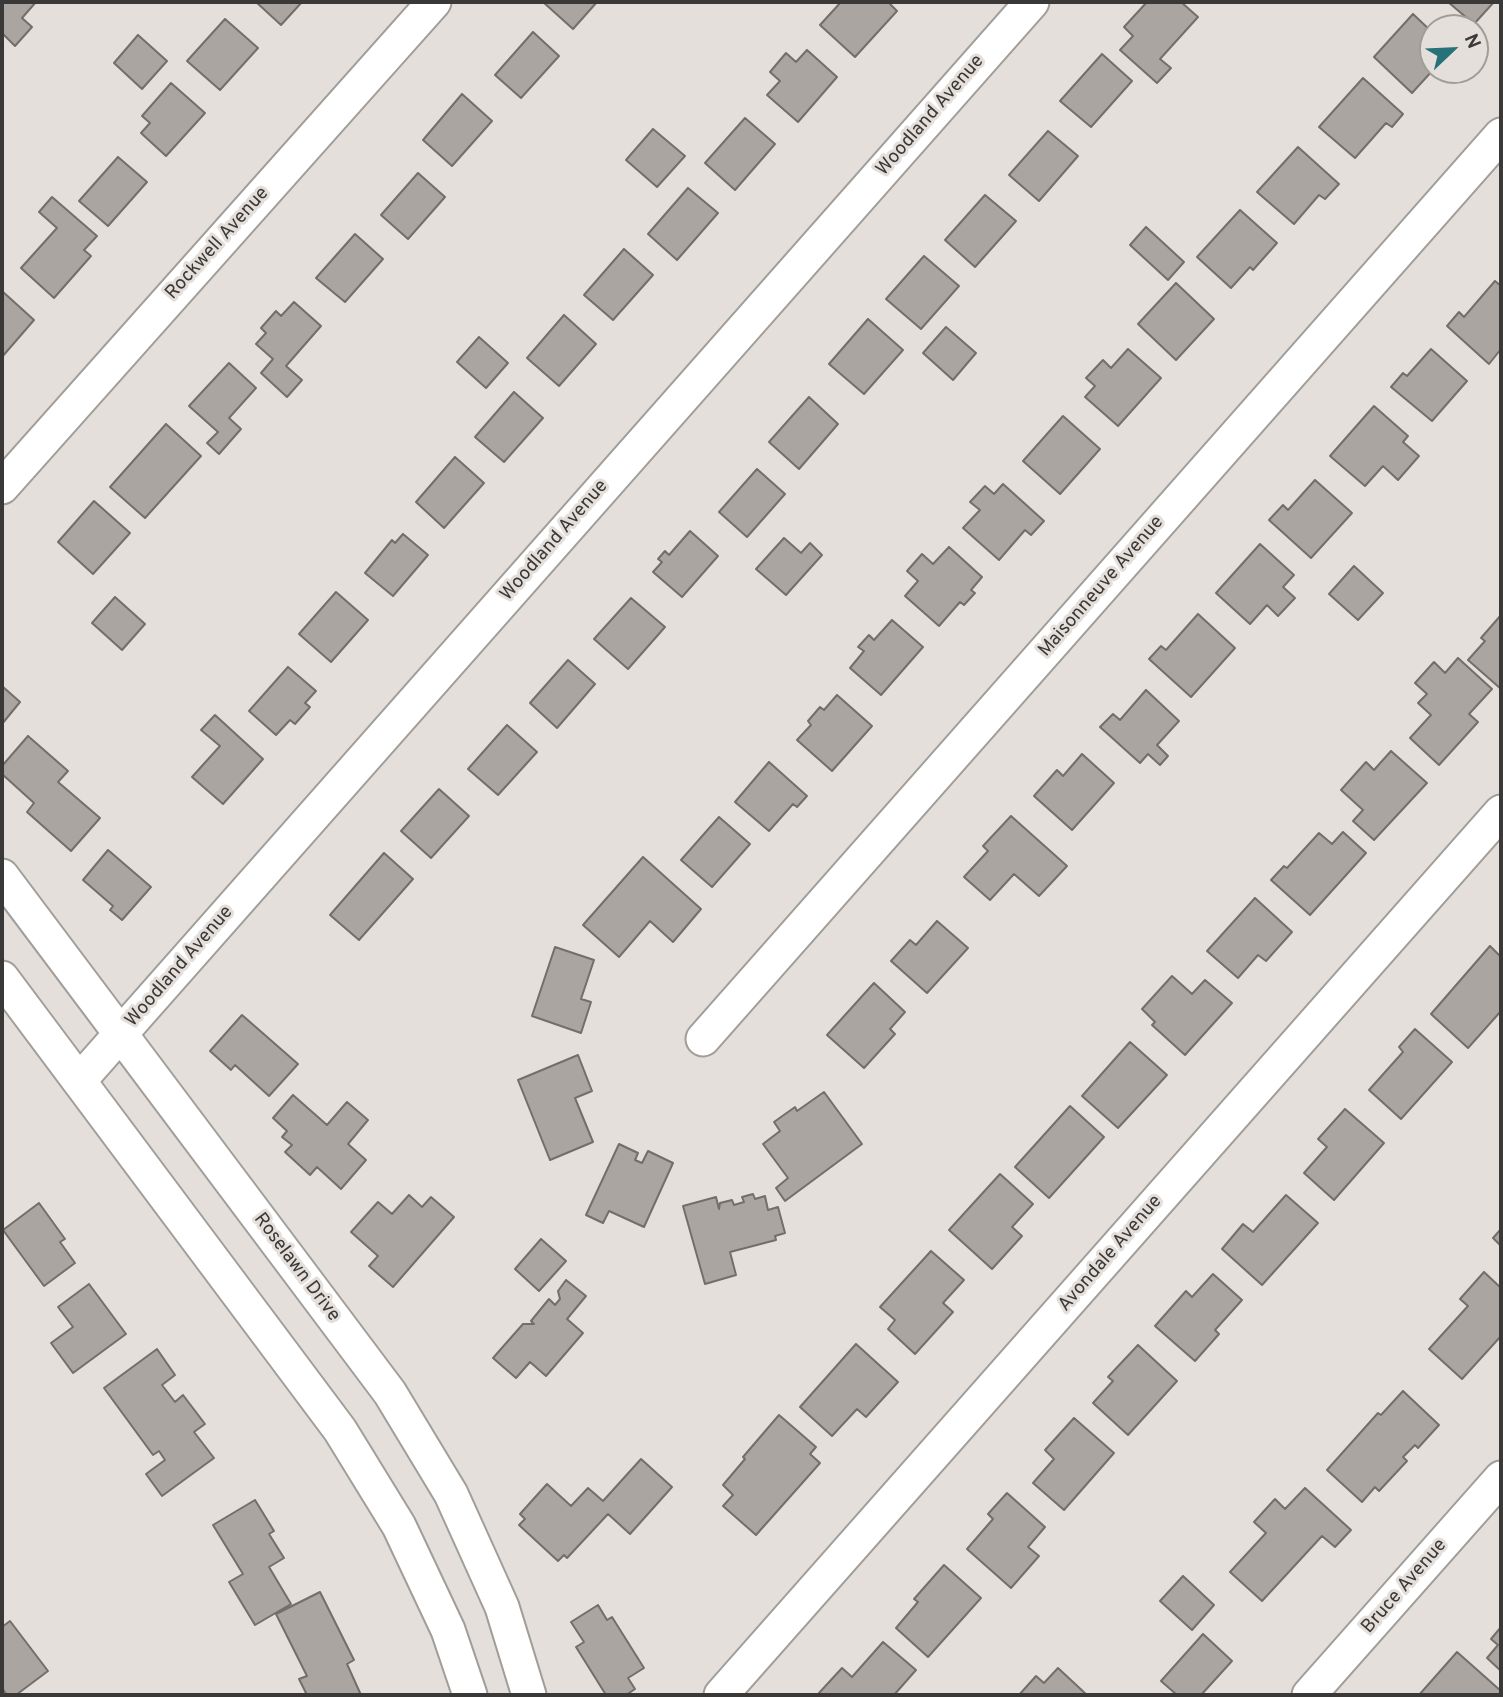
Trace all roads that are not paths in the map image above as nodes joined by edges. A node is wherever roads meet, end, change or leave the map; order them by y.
1 (434, 2) edge
2 (1032, 2) edge
3 (1501, 135) edge
4 (2, 486) edge
5 (1501, 813) edge
6 (2, 876) edge
7 (2, 978) edge
8 (121, 1034) junction
9 (703, 1039) dead end
10 (79, 1081) junction
11 (1501, 1478) edge
12 (470, 1695) edge
13 (529, 1695) edge
14 (721, 1695) edge
15 (1310, 1695) edge

1 - 4 street, Rockwell Avenue
2 - 8 street, Woodland Avenue
3 - 9 street, Maisonneuve Avenue
5 - 14 street, Avondale Avenue
6 - 8 street, Roselawn Drive
7 - 10 street
8 - 10 street, Woodland Avenue
8 - 13 street, Roselawn Drive
10 - 12 street
11 - 15 street, Bruce Avenue

